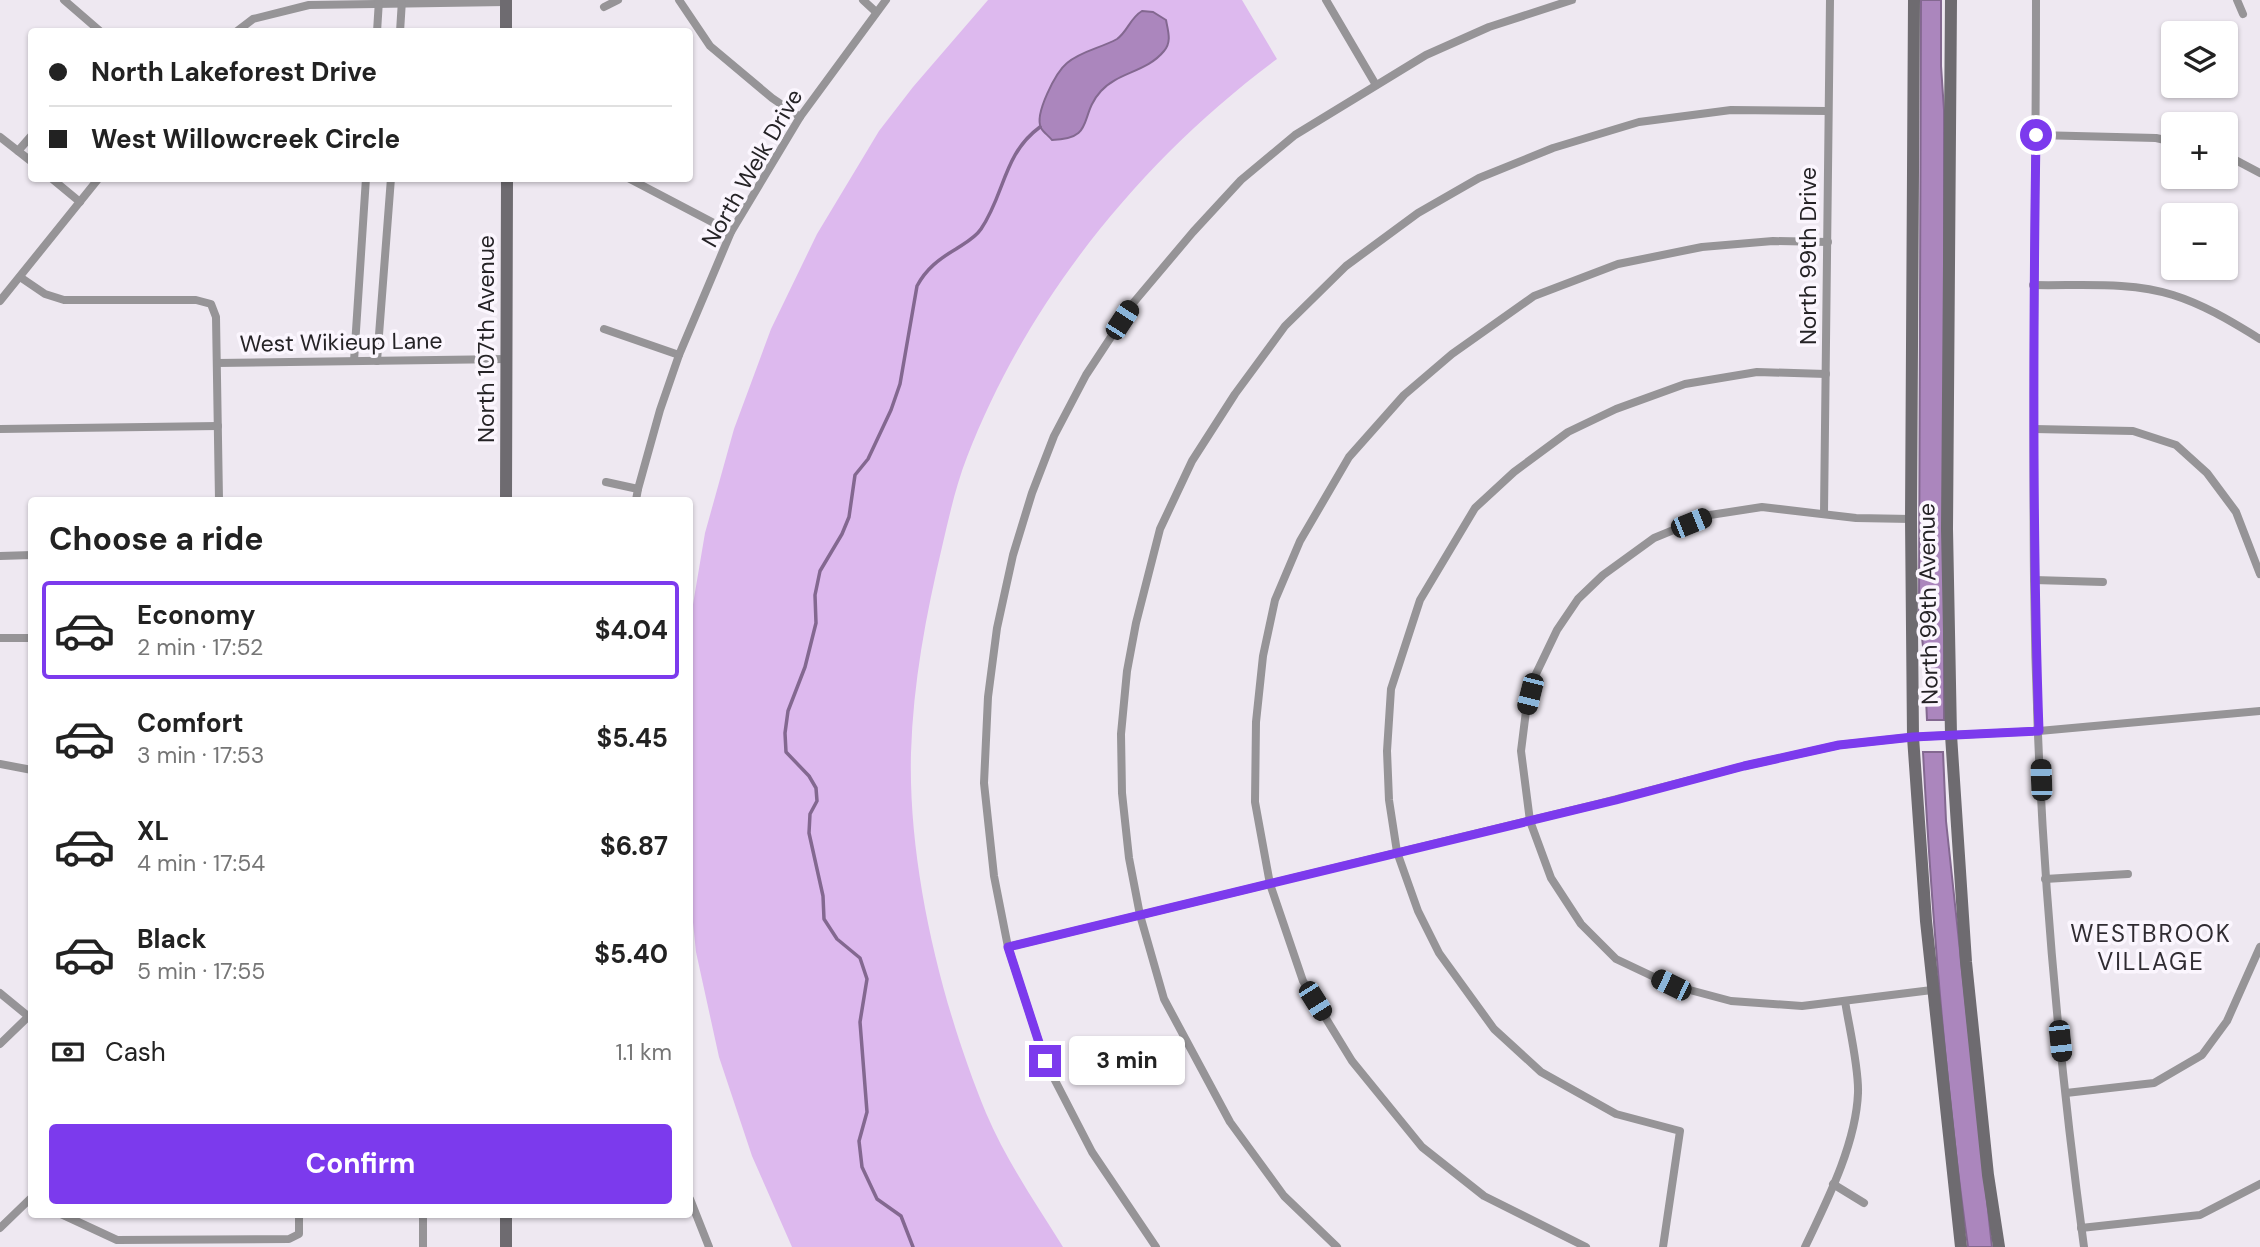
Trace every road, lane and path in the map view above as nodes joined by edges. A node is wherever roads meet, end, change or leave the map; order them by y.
1 (64, 0) edge
2 (283, 0) edge
3 (618, 0) edge
4 (679, 0) edge
5 (863, 0) edge
6 (887, 0) edge
7 (1326, 0) edge
8 (1572, 0) edge
9 (1830, 0) edge
10 (1914, 0) edge
11 (1951, 0) edge
12 (2036, 0) edge
13 (2236, 0) edge
14 (506, 1) edge
15 (379, 2) edge
16 (402, 2) edge
17 (604, 7) dead end
18 (286, 11) junction
19 (876, 12) junction
20 (2243, 14) dead end
21 (97, 28) edge
22 (243, 28) edge
23 (377, 28) edge
24 (400, 28) edge
25 (506, 28) edge
26 (1376, 85) junction
27 (1827, 111) junction
28 (800, 117) junction
29 (2036, 135) junction
30 (0, 137) edge
31 (2161, 139) edge
32 (28, 140) edge
33 (18, 151) junction
34 (28, 159) edge
35 (2238, 161) edge
36 (2260, 173) edge
37 (56, 182) edge
38 (96, 182) edge
39 (366, 182) edge
40 (391, 182) edge
41 (507, 182) edge
42 (636, 182) edge
43 (80, 202) junction
44 (731, 232) junction
45 (1828, 243) junction
46 (20, 276) junction
47 (2033, 285) junction
48 (0, 301) edge
49 (604, 329) dead end
50 (2260, 339) edge
51 (679, 355) junction
52 (508, 359) junction
53 (354, 361) junction
54 (377, 361) junction
55 (217, 363) junction
56 (1826, 374) junction
57 (218, 426) junction
58 (0, 429) edge
59 (2034, 429) junction
60 (606, 482) dead end
61 (638, 489) junction
62 (219, 497) edge
63 (506, 497) edge
64 (637, 497) edge
65 (1824, 513) junction
66 (1911, 519) junction
67 (28, 555) edge
68 (0, 556) edge
69 (2260, 574) edge
70 (2034, 580) junction
71 (2103, 582) dead end
72 (28, 638) edge
73 (0, 639) edge
74 (2260, 711) edge
75 (2039, 731) junction
76 (1951, 735) junction
77 (1913, 737) junction
78 (0, 764) edge
79 (28, 770) edge
80 (1530, 821) junction
81 (1397, 852) junction
82 (2129, 874) dead end
83 (2045, 879) junction
84 (1270, 884) junction
85 (1140, 915) junction
86 (1008, 947) junction
87 (2260, 947) edge
88 (1932, 990) junction
89 (0, 993) edge
90 (1845, 1001) junction
91 (28, 1013) edge
92 (28, 1016) edge
93 (0, 1044) edge
94 (2066, 1093) junction
95 (1833, 1184) junction
96 (2260, 1184) edge
97 (28, 1201) edge
98 (1864, 1203) dead end
99 (693, 1207) edge
100 (70, 1218) edge
101 (299, 1218) edge
102 (423, 1218) edge
103 (506, 1218) edge
104 (0, 1228) edge
105 (2081, 1228) junction
106 (423, 1247) edge
107 (506, 1247) edge
108 (709, 1247) edge
109 (1156, 1247) edge
110 (1337, 1247) edge
111 (1586, 1247) edge
112 (1663, 1247) edge
113 (1805, 1247) edge
114 (1961, 1247) edge
115 (1998, 1247) edge
116 (2084, 1247) edge

1 - 21 street
2 - 18 street
3 - 17 street
4 - 28 street
5 - 19 street
6 - 19 street, North Welk Drive
7 - 26 street
8 - 26 street
9 - 27 street, North 99th Drive
10 - 66 main road, North 99th Avenue
11 - 76 main road, North 99th Avenue
12 - 29 street
13 - 20 street
14 - 16 street
14 - 25 main road
15 - 16 street
15 - 18 street
15 - 23 street
16 - 24 street
18 - 22 street
19 - 28 street, North Welk Drive
26 - 86 street
27 - 45 street, North 99th Drive
27 - 85 street
28 - 44 street, North Welk Drive
29 - 31 street
29 - 47 street
30 - 33 street
32 - 33 street
33 - 34 street
35 - 36 street
37 - 43 street
38 - 43 street
39 - 53 street
40 - 54 street
41 - 52 main road, North 107th Avenue
42 - 44 street
43 - 46 street
44 - 51 street, North Welk Drive
45 - 56 street, North 99th Drive
45 - 84 street
46 - 48 street
46 - 55 street
47 - 50 street
47 - 59 street
49 - 51 street
51 - 61 street, North Welk Drive
52 - 54 street, West Wikieup Lane
52 - 63 main road, North 107th Avenue
53 - 54 street, West Wikieup Lane
53 - 55 street, West Wikieup Lane
55 - 57 street
56 - 65 street, North 99th Drive
56 - 81 street
57 - 58 street
57 - 62 street
59 - 69 street
59 - 70 street
60 - 61 street
61 - 64 street, North Welk Drive
65 - 66 street
65 - 80 street
66 - 77 main road, North 99th Avenue
67 - 68 street
70 - 71 street
70 - 75 street
72 - 73 street
74 - 75 street
75 - 76 street
75 - 83 street
76 - 77 street
76 - 115 main road, North 99th Avenue
77 - 80 street
77 - 88 main road, North 99th Avenue
78 - 79 street
80 - 81 street
80 - 90 street
81 - 84 street
81 - 112 street
82 - 83 street
83 - 94 street
84 - 85 street
84 - 111 street
85 - 86 street
85 - 110 street
86 - 109 street
87 - 94 street
88 - 90 street
88 - 114 main road, North 99th Avenue
89 - 91 street
90 - 95 street
92 - 93 street
94 - 105 street
95 - 98 street
95 - 113 street
96 - 105 street
97 - 104 street
99 - 108 street
100 - 101 street
102 - 106 street
103 - 107 main road
105 - 116 street

